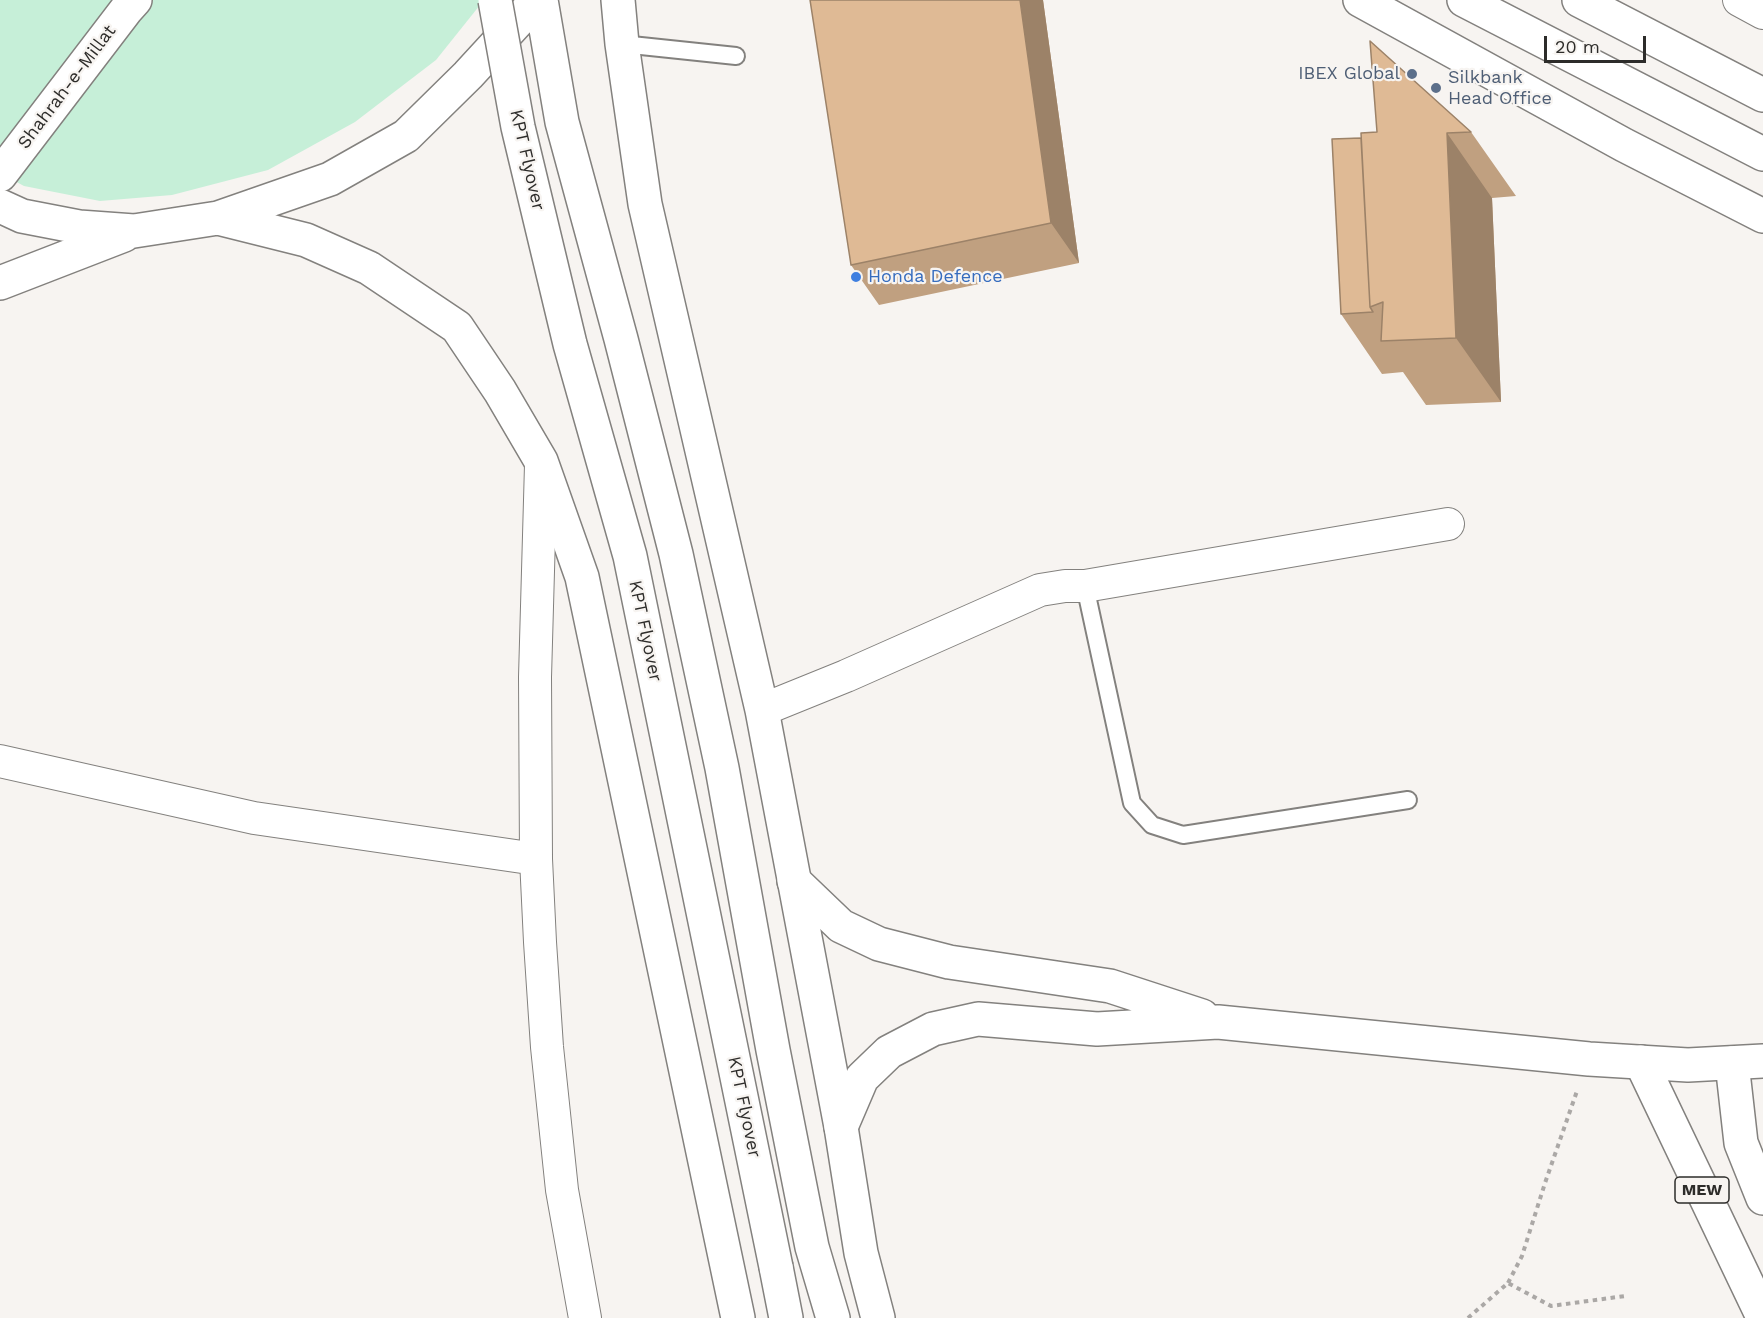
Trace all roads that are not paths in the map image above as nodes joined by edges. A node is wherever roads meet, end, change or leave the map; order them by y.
1 (135, 0) edge
2 (495, 0) edge
3 (539, 0) edge
4 (618, 0) edge
5 (1360, 0) edge
6 (1464, 0) edge
7 (1579, 0) edge
8 (1739, 0) edge
9 (1763, 13) edge
10 (622, 44) junction
11 (736, 56) dead end
12 (1763, 95) edge
13 (1763, 154) edge
14 (0, 175) edge
15 (0, 206) edge
16 (1763, 216) edge
17 (218, 218) junction
18 (134, 231) junction
19 (0, 283) edge
20 (542, 461) junction
21 (1448, 524) dead end
22 (1085, 586) junction
23 (762, 710) junction
24 (0, 761) edge
25 (1408, 800) dead end
26 (536, 860) junction
27 (794, 881) junction
28 (1218, 1022) junction
29 (1641, 1062) junction
30 (1747, 1062) edge
31 (841, 1127) junction
32 (1763, 1198) edge
33 (1763, 1317) edge
34 (585, 1318) edge
35 (738, 1318) edge
36 (786, 1318) edge
37 (833, 1318) edge
38 (878, 1318) edge

1 - 14 main road, Shahrah-e-Millat
2 - 36 main road, KPT Flyover, bridge
3 - 17 main road
3 - 37 main road
4 - 10 main road
5 - 16 main road
6 - 13 main road
7 - 12 main road
8 - 9 street
10 - 11 lane
10 - 23 main road
15 - 18 main road
17 - 18 main road
17 - 20 main road
18 - 19 main road
20 - 26 street
20 - 35 main road
21 - 22 street
22 - 23 street
22 - 25 lane
23 - 27 main road
24 - 26 street
26 - 34 street
27 - 28 main road
27 - 31 main road
28 - 29 main road
28 - 31 main road
29 - 30 main road
29 - 33 main road, MEW
30 - 32 main road, MEW
31 - 38 main road

